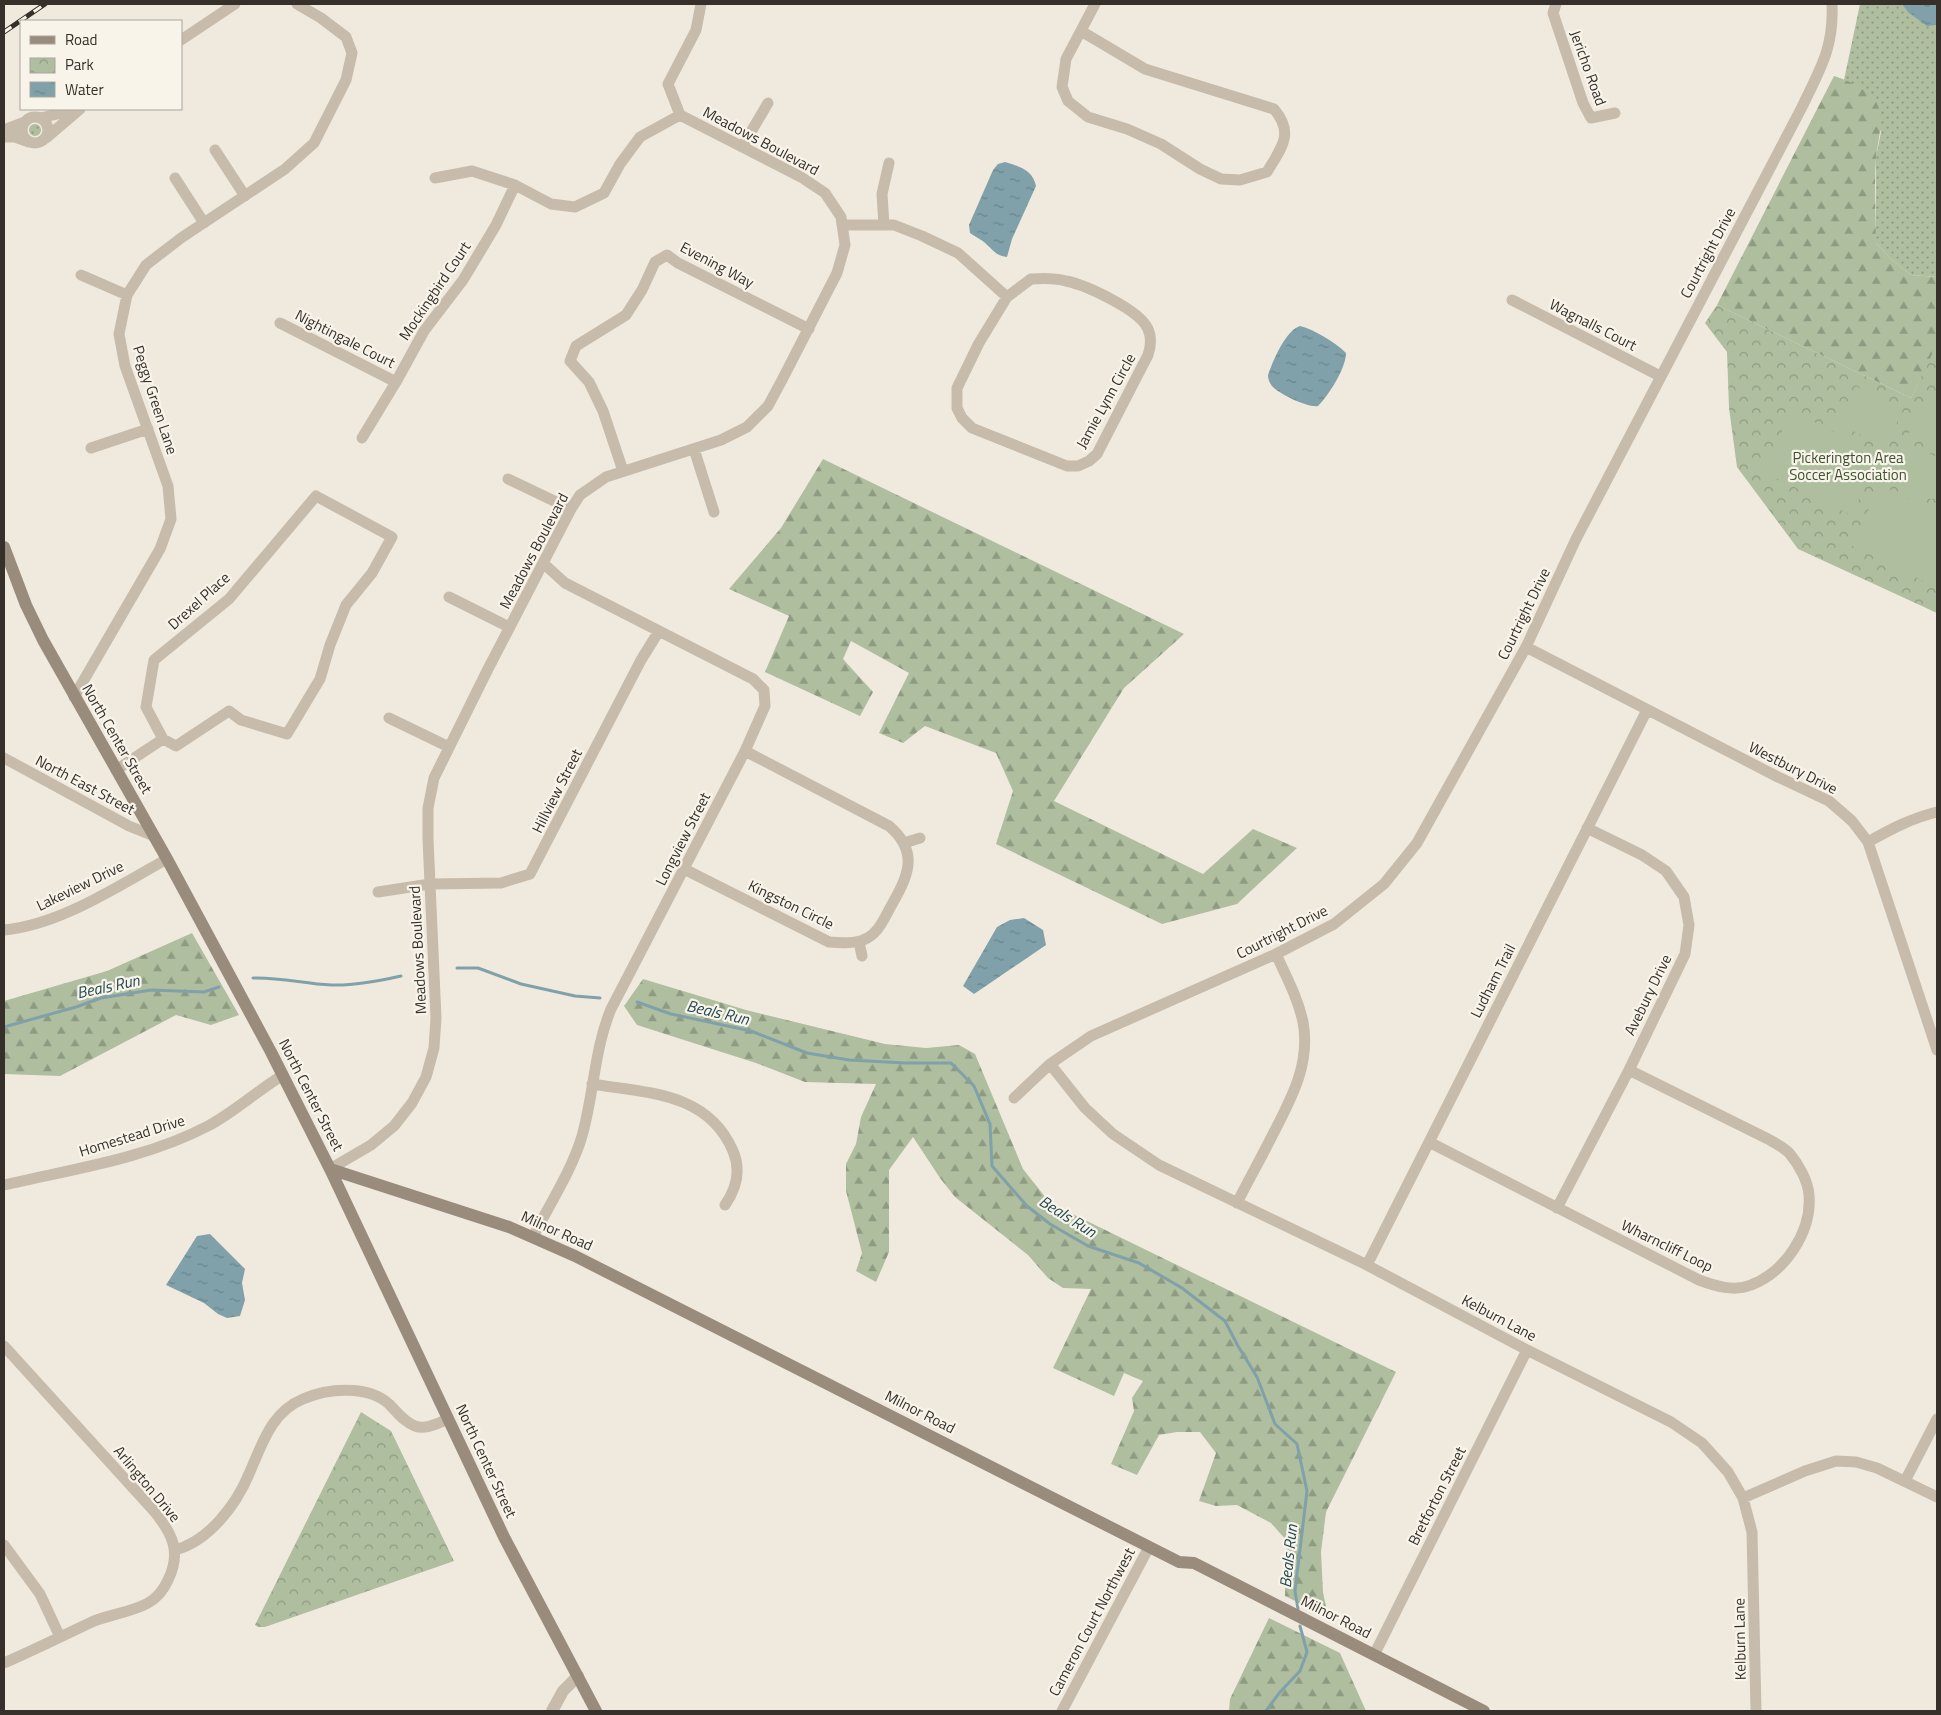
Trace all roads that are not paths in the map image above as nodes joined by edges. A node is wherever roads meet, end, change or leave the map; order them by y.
1 (235, 4) edge
2 (297, 4) edge
3 (702, 4) edge
4 (1095, 4) edge
5 (1556, 4) edge
6 (1832, 4) edge
7 (1081, 30) junction
8 (182, 39) edge
9 (768, 103) dead end
10 (74, 110) edge
11 (77, 110) edge
12 (1615, 113) dead end
13 (680, 115) junction
14 (41, 118) junction
15 (24, 122) junction
16 (4, 130) edge
17 (4, 137) edge
18 (46, 138) junction
19 (30, 142) junction
20 (742, 147) junction
21 (216, 150) dead end
22 (889, 163) dead end
23 (175, 178) dead end
24 (435, 178) dead end
25 (515, 185) junction
26 (245, 196) junction
27 (204, 223) junction
28 (842, 225) junction
29 (884, 225) junction
30 (81, 275) dead end
31 (127, 295) junction
32 (1007, 297) junction
33 (1512, 300) dead end
34 (280, 323) dead end
35 (809, 329) junction
36 (1660, 376) junction
37 (396, 382) junction
38 (148, 429) junction
39 (362, 438) dead end
40 (91, 448) dead end
41 (694, 449) junction
42 (623, 471) junction
43 (508, 479) dead end
44 (571, 509) junction
45 (714, 512) dead end
46 (4, 547) edge
47 (543, 563) junction
48 (449, 597) dead end
49 (509, 627) junction
50 (659, 631) junction
51 (1526, 647) junction
52 (74, 697) junction
53 (1647, 710) junction
54 (389, 718) dead end
55 (163, 739) junction
56 (449, 747) junction
57 (745, 751) junction
58 (4, 758) edge
59 (116, 770) junction
60 (1937, 812) edge
61 (1587, 828) junction
62 (154, 836) junction
63 (920, 838) dead end
64 (1868, 842) junction
65 (904, 843) junction
66 (167, 859) junction
67 (684, 869) junction
68 (430, 884) junction
69 (378, 892) dead end
70 (4, 930) edge
71 (859, 942) junction
72 (1276, 954) junction
73 (862, 956) dead end
74 (1937, 1050) edge
75 (1050, 1064) junction
76 (1629, 1070) junction
77 (283, 1075) junction
78 (592, 1084) junction
79 (1014, 1098) dead end
80 (1429, 1142) junction
81 (330, 1169) junction
82 (4, 1185) edge
83 (1237, 1203) junction
84 (725, 1205) dead end
85 (1557, 1208) junction
86 (533, 1237) junction
87 (1367, 1265) junction
88 (4, 1346) edge
89 (1528, 1350) junction
90 (448, 1419) junction
91 (1937, 1419) edge
92 (1905, 1481) junction
93 (1937, 1497) edge
94 (1743, 1498) junction
95 (4, 1546) edge
96 (1149, 1547) junction
97 (175, 1550) junction
98 (60, 1637) junction
99 (1374, 1655) junction
100 (4, 1663) edge
101 (575, 1672) junction
102 (552, 1711) edge
103 (596, 1711) edge
104 (1062, 1711) edge
105 (1484, 1711) edge
106 (1756, 1711) edge

1 - 8 street
2 - 26 street, Peggy Green Lane
3 - 13 street, Meadows Boulevard
4 - 7 street
5 - 12 street, Jericho Road
6 - 36 street, Courtright Drive
7 - 7 street
9 - 20 street
10 - 14 street
11 - 18 street
13 - 20 street, Meadows Boulevard
13 - 25 street
14 - 15 street
14 - 18 street
15 - 16 street
15 - 19 street
17 - 19 street
18 - 19 street
20 - 28 street, Meadows Boulevard
21 - 26 street
22 - 29 street
23 - 27 street
24 - 25 street
25 - 37 street, Mockingbird Court
26 - 27 street, Peggy Green Lane
27 - 31 street, Peggy Green Lane
28 - 29 street
28 - 35 street, Meadows Boulevard
29 - 32 street
30 - 31 street
31 - 38 street, Peggy Green Lane
32 - 32 street, Jamie Lynn Circle
33 - 36 street, Wagnalls Court
34 - 37 street, Nightingale Court
35 - 41 street, Meadows Boulevard
35 - 42 street, Evening Way
36 - 51 street, Courtright Drive
37 - 39 street, Mockingbird Court
38 - 40 street
38 - 52 street, Peggy Green Lane
41 - 42 street, Meadows Boulevard
41 - 45 street
42 - 44 street, Meadows Boulevard
43 - 44 street
44 - 47 street, Meadows Boulevard
46 - 52 main road, North Center Street
47 - 49 street, Meadows Boulevard
47 - 50 street, Longview Street
48 - 49 street
49 - 56 street, Meadows Boulevard
50 - 57 street, Longview Street
50 - 68 street, Hillview Street
51 - 53 street, Westbury Drive
51 - 72 street, Courtright Drive
52 - 59 main road, North Center Street
53 - 61 street, Ludham Trail
53 - 64 street, Westbury Drive
54 - 56 street
55 - 55 street, Drexel Place
55 - 59 street
56 - 68 street, Meadows Boulevard
57 - 65 street
57 - 67 street, Longview Street
58 - 62 street, North East Street
59 - 62 main road, North Center Street
60 - 64 street
61 - 76 street, Avebury Drive
61 - 80 street, Ludham Trail
62 - 66 main road, North Center Street
63 - 65 street
64 - 74 street, Westbury Drive
65 - 71 street
66 - 70 street, Lakeview Drive
66 - 77 main road, North Center Street
67 - 71 street, Kingston Circle
67 - 78 street, Longview Street
68 - 69 street, Hillview Street
68 - 81 street, Meadows Boulevard
71 - 73 street
72 - 75 street, Courtright Drive
72 - 83 street
75 - 79 street, Courtright Drive
75 - 83 street, Kelburn Lane
76 - 85 street, Avebury Drive
76 - 85 street, Wharncliff Loop
77 - 81 main road, North Center Street
77 - 82 street, Homestead Drive
78 - 84 street
78 - 86 street, Longview Street
80 - 85 street, Wharncliff Loop
80 - 87 street, Ludham Trail
81 - 86 main road, Milnor Road
81 - 90 main road, North Center Street
83 - 87 street, Kelburn Lane
86 - 96 main road, Milnor Road
87 - 89 street, Kelburn Lane
88 - 97 street, Arlington Drive
89 - 94 street, Kelburn Lane
89 - 99 street, Bretforton Street
90 - 97 street
90 - 101 main road, North Center Street
91 - 92 street
92 - 93 street
92 - 94 street
94 - 106 street, Kelburn Lane
95 - 98 street
96 - 99 main road, Milnor Road
96 - 104 street, Cameron Court Northwest
97 - 98 street
98 - 100 street
99 - 105 main road, Milnor Road
101 - 102 street
101 - 103 main road, North Center Street

